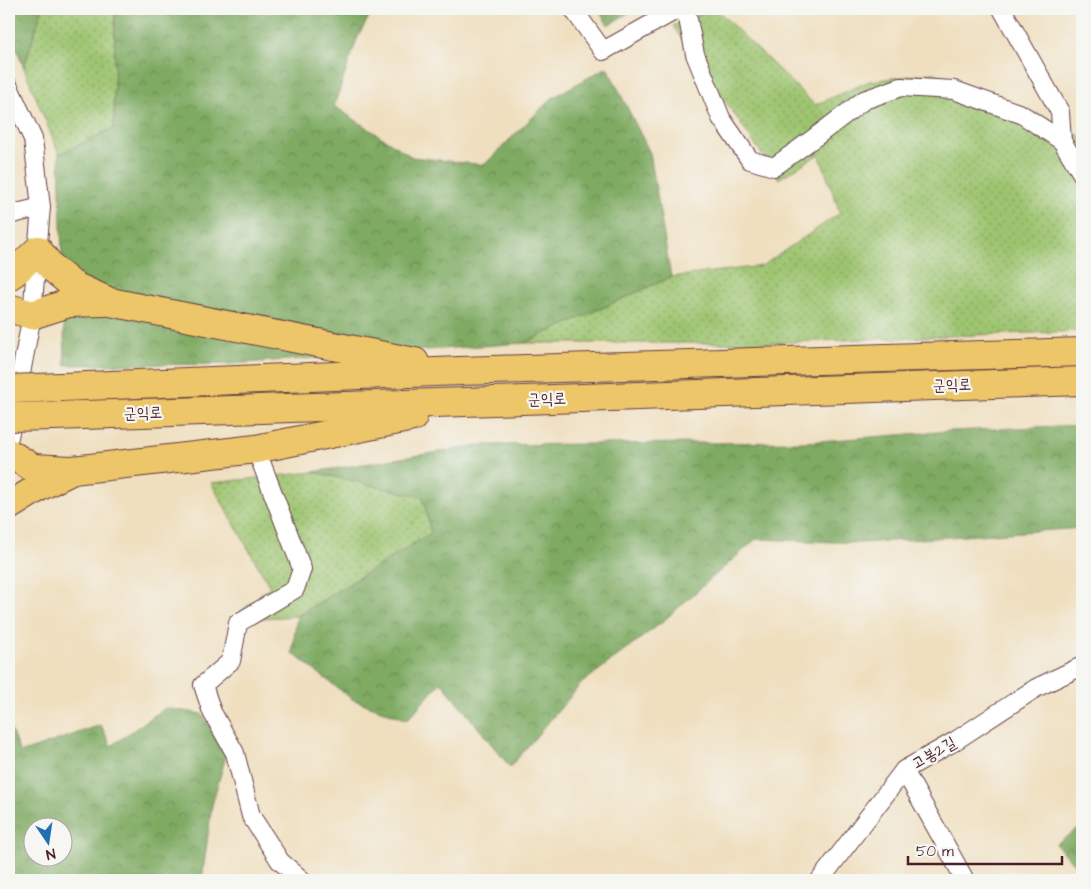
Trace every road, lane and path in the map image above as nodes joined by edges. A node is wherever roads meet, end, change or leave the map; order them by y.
1 (573, 9) edge
2 (678, 9) edge
3 (686, 9) edge
4 (1002, 9) edge
5 (9, 87) edge
6 (1062, 141) junction
7 (1082, 174) edge
8 (41, 207) junction
9 (9, 215) edge
10 (38, 250) junction
11 (9, 276) edge
12 (110, 302) junction
13 (21, 312) edge
14 (1082, 352) edge
15 (460, 371) junction
16 (1082, 381) edge
17 (9, 389) edge
18 (490, 401) junction
19 (9, 418) edge
20 (9, 437) edge
21 (256, 449) junction
22 (9, 453) edge
23 (73, 470) junction
24 (9, 506) edge
25 (1082, 666) edge
26 (904, 770) junction
27 (302, 880) edge
28 (820, 880) edge
29 (965, 880) edge

1 - 2 street
3 - 6 street
4 - 6 street
5 - 8 street
6 - 7 street
8 - 9 street
8 - 10 street
10 - 11 highway
10 - 12 highway
10 - 13 street
12 - 13 highway
12 - 15 highway
13 - 20 street
14 - 15 highway, 군익로
15 - 17 highway, 군익로, bridge
16 - 18 highway, 군익로
18 - 19 highway, 군익로, bridge
18 - 21 highway
21 - 23 highway
21 - 27 street
22 - 23 highway
23 - 24 highway
25 - 26 street, 고봉2길
26 - 28 street, 고봉2길
26 - 29 street

